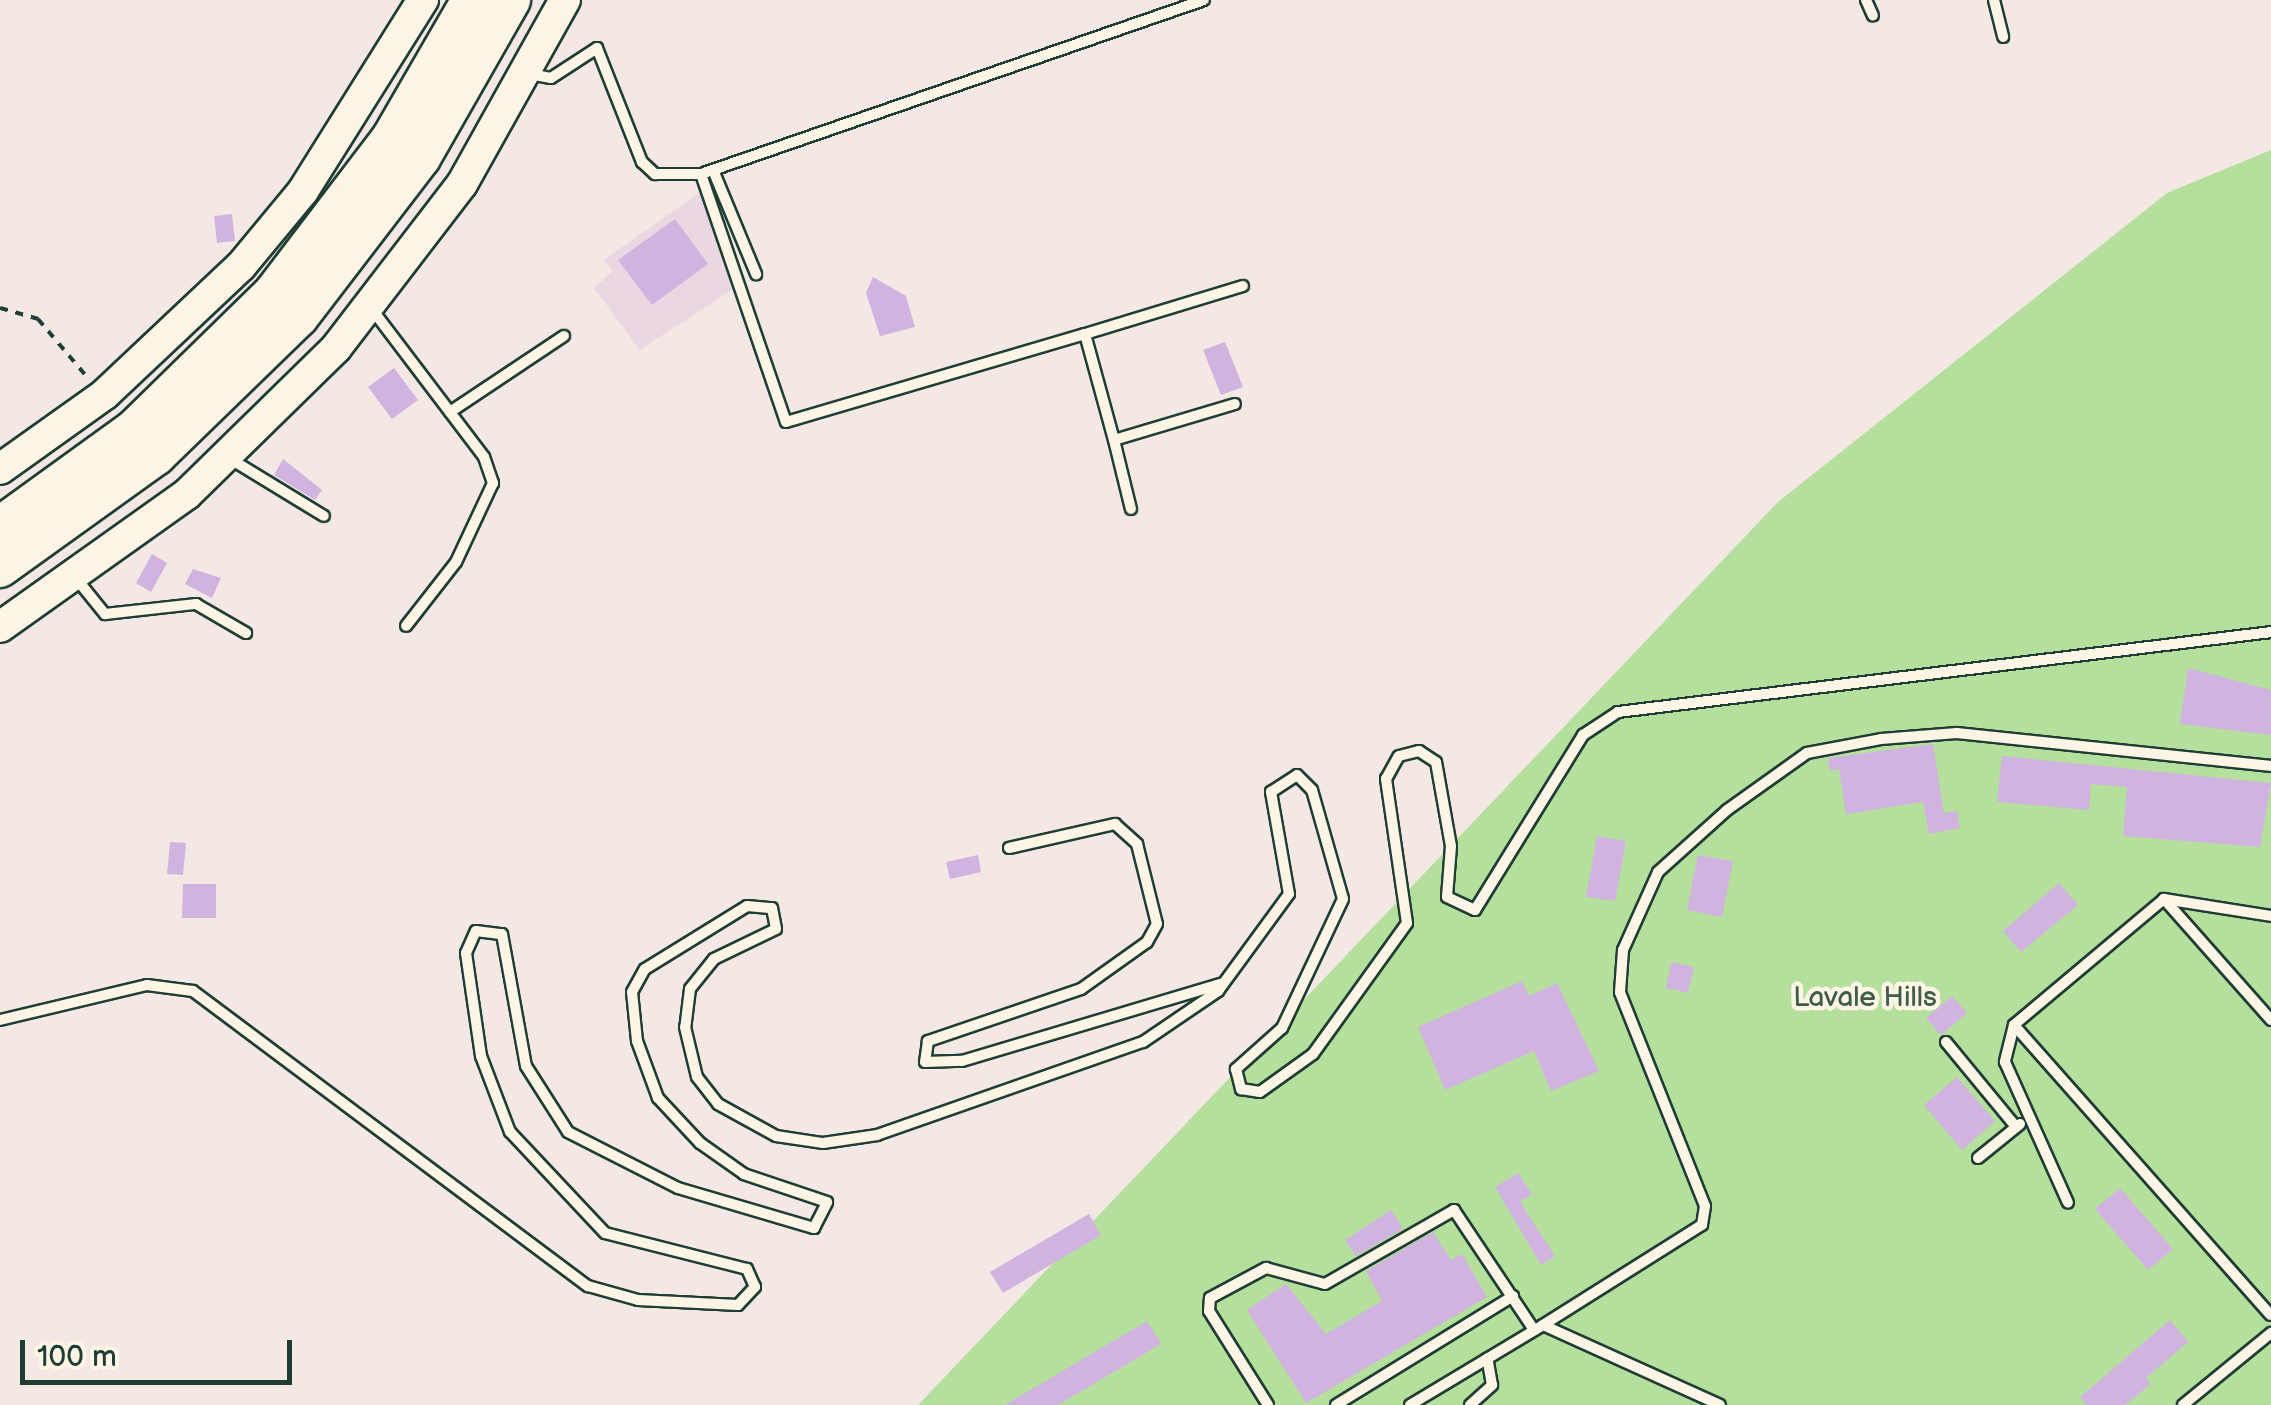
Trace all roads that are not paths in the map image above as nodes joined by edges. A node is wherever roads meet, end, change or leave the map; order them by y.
1 (423, 0) edge
2 (470, 0) edge
3 (511, 0) edge
4 (565, 0) edge
5 (1204, 0) edge
6 (1866, 0) edge
7 (1994, 0) edge
8 (1872, 16) dead end
9 (2003, 37) dead end
10 (529, 74) junction
11 (707, 172) junction
12 (756, 274) dead end
13 (1243, 286) dead end
14 (370, 308) junction
15 (1085, 334) junction
16 (564, 336) dead end
17 (1235, 404) dead end
18 (450, 412) junction
19 (1114, 440) junction
20 (228, 457) junction
21 (0, 469) edge
22 (1132, 509) dead end
23 (324, 516) dead end
24 (0, 526) edge
25 (0, 568) edge
26 (75, 576) junction
27 (406, 626) dead end
28 (0, 627) edge
29 (246, 632) dead end
30 (2271, 632) edge
31 (2271, 766) edge
32 (1010, 848) dead end
33 (2164, 899) junction
34 (2271, 916) edge
35 (1226, 983) junction
36 (0, 1020) edge
37 (2271, 1020) edge
38 (2014, 1025) junction
39 (1946, 1042) dead end
40 (2028, 1117) junction
41 (2016, 1127) junction
42 (1978, 1158) dead end
43 (2068, 1204) dead end
44 (1513, 1296) junction
45 (2271, 1316) edge
46 (1538, 1328) junction
47 (2271, 1334) edge
48 (1488, 1358) junction
49 (1268, 1405) edge
50 (1336, 1405) edge
51 (1410, 1405) edge
52 (1470, 1405) edge
53 (1720, 1405) edge
54 (2184, 1405) edge

1 - 21 street
2 - 24 highway
3 - 25 highway
4 - 10 street
5 - 11 lane
6 - 8 lane
7 - 9 lane
10 - 11 lane
10 - 14 street
11 - 12 lane
11 - 15 lane
13 - 15 lane
14 - 18 lane
14 - 20 street
15 - 19 lane
16 - 18 lane
17 - 19 lane
18 - 27 lane
19 - 22 lane
20 - 23 lane
20 - 26 street
26 - 28 street
26 - 29 lane
30 - 35 lane
31 - 46 lane
32 - 35 lane
33 - 34 lane
33 - 37 lane
33 - 38 lane
35 - 36 lane
38 - 40 lane
38 - 45 lane
39 - 41 lane
40 - 41 lane
40 - 43 lane
41 - 42 lane
44 - 46 lane
44 - 49 lane
44 - 50 lane
46 - 48 lane
46 - 53 lane
47 - 54 lane
48 - 51 lane
48 - 52 lane

